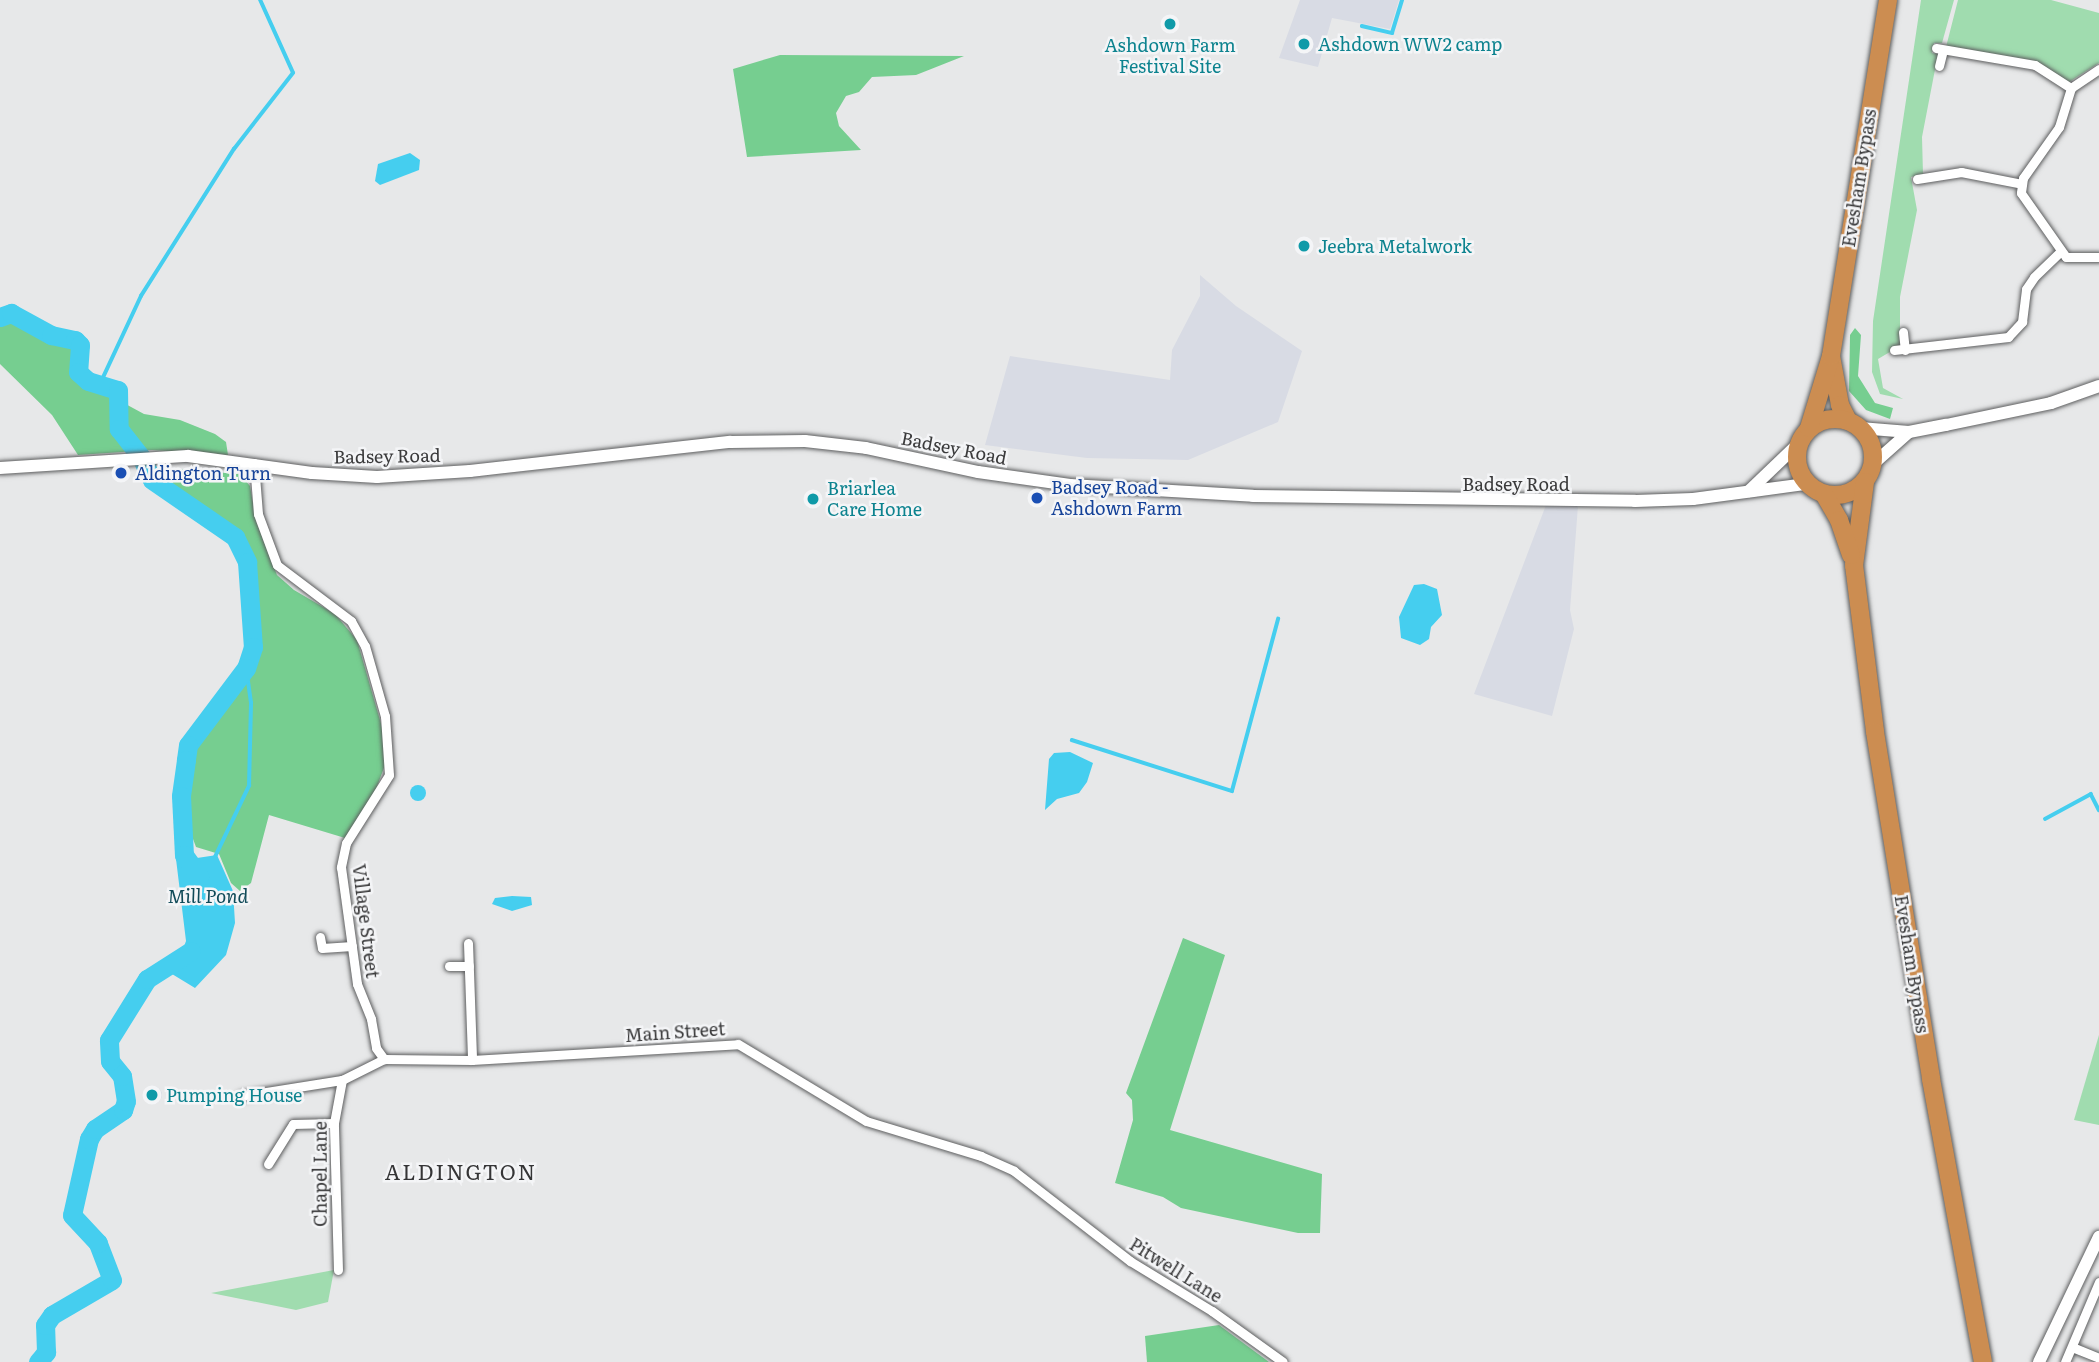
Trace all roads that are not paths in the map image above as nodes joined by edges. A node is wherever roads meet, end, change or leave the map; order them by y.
1 (1888, 0) edge
2 (1939, 66) dead end
3 (2099, 69) edge
4 (2071, 88) junction
5 (1917, 178) dead end
6 (2022, 184) junction
7 (2060, 252) junction
8 (2099, 257) edge
9 (1903, 332) dead end
10 (1894, 350) dead end
11 (1905, 350) junction
12 (1831, 356) junction
13 (2099, 386) edge
14 (1854, 424) junction
15 (1909, 432) junction
16 (1804, 436) junction
17 (254, 463) junction
18 (1873, 464) junction
19 (0, 468) edge
20 (1865, 482) junction
21 (1806, 484) junction
22 (1749, 491) junction
23 (1824, 494) junction
24 (1854, 565) junction
25 (320, 937) dead end
26 (468, 943) dead end
27 (352, 946) junction
28 (449, 966) dead end
29 (469, 966) junction
30 (384, 1059) junction
31 (472, 1060) junction
32 (342, 1080) junction
33 (241, 1096) dead end
34 (334, 1123) junction
35 (268, 1164) dead end
36 (1055, 1200) joint
37 (2099, 1237) edge
38 (338, 1269) dead end
39 (2099, 1282) edge
40 (2072, 1347) junction
41 (2099, 1358) edge
42 (1283, 1362) edge
43 (1983, 1362) edge
44 (2039, 1362) edge
45 (2065, 1362) edge

1 - 12 highway, Evesham Bypass
2 - 4 street
3 - 4 street
4 - 6 street
5 - 6 street
6 - 7 street
7 - 8 street
7 - 11 street
9 - 11 street
10 - 11 street
12 - 14 highway, Evesham Bypass
12 - 16 highway, Evesham Bypass
13 - 15 main road
14 - 15 main road
14 - 16 highway
14 - 18 highway
15 - 18 main road
16 - 21 highway
16 - 22 main road
17 - 19 main road, Badsey Road
17 - 22 main road, Badsey Road
17 - 27 street, Village Street
18 - 20 highway
20 - 23 highway
20 - 24 highway, Evesham Bypass
21 - 22 main road, Badsey Road
21 - 23 highway
23 - 24 highway, Evesham Bypass
24 - 43 highway, Evesham Bypass
25 - 27 street
26 - 29 street
27 - 30 street, Village Street
28 - 29 street
29 - 31 street
30 - 31 street, Main Street
30 - 32 street
31 - 36 street, Main Street
32 - 33 street
32 - 34 street, Chapel Lane
34 - 35 street
34 - 38 street, Chapel Lane
36 - 42 street, Pitwell Lane
37 - 44 main road
39 - 40 street
40 - 41 street
40 - 45 street

